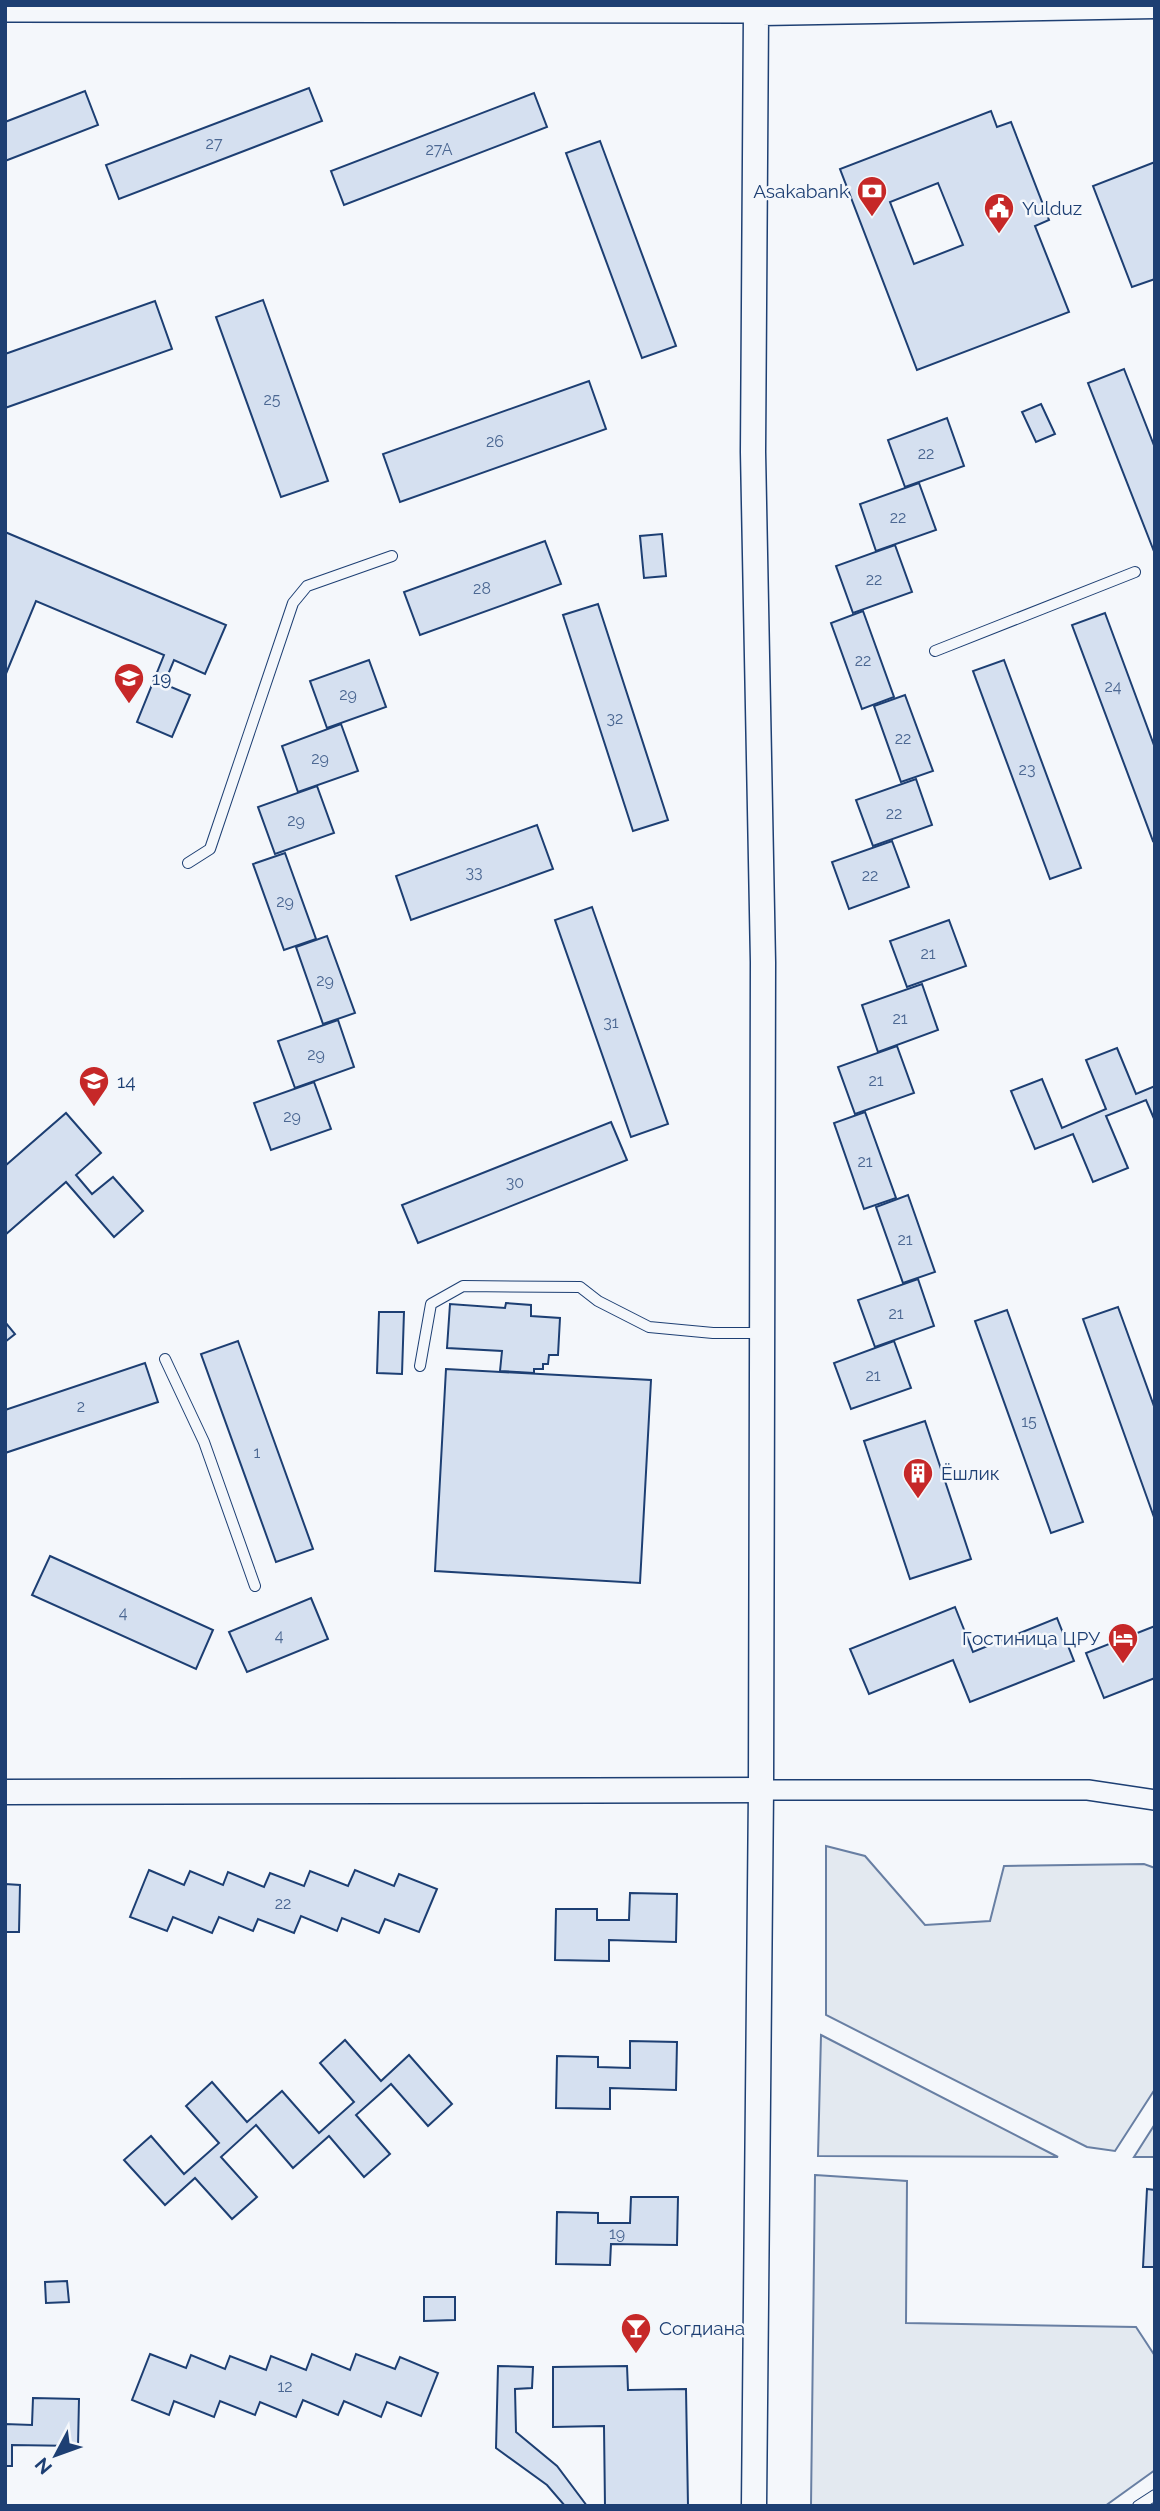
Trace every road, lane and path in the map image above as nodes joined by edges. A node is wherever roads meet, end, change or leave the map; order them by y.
1 (1155, 6) edge
2 (5, 12) edge
3 (756, 13) junction
4 (392, 556) dead end
5 (1135, 572) dead end
6 (935, 651) dead end
7 (188, 863) dead end
8 (762, 1333) junction
9 (165, 1359) dead end
10 (420, 1366) dead end
11 (255, 1586) dead end
12 (761, 1790) junction
13 (5, 1792) edge
14 (1155, 1800) edge
15 (1155, 2494) edge
16 (754, 2506) edge
17 (1139, 2506) edge

1 - 3 street
2 - 3 street
3 - 8 street
4 - 7 lane
5 - 6 lane
8 - 10 lane
8 - 12 street
9 - 11 lane
12 - 13 street
12 - 14 street
12 - 16 street
15 - 17 lane

